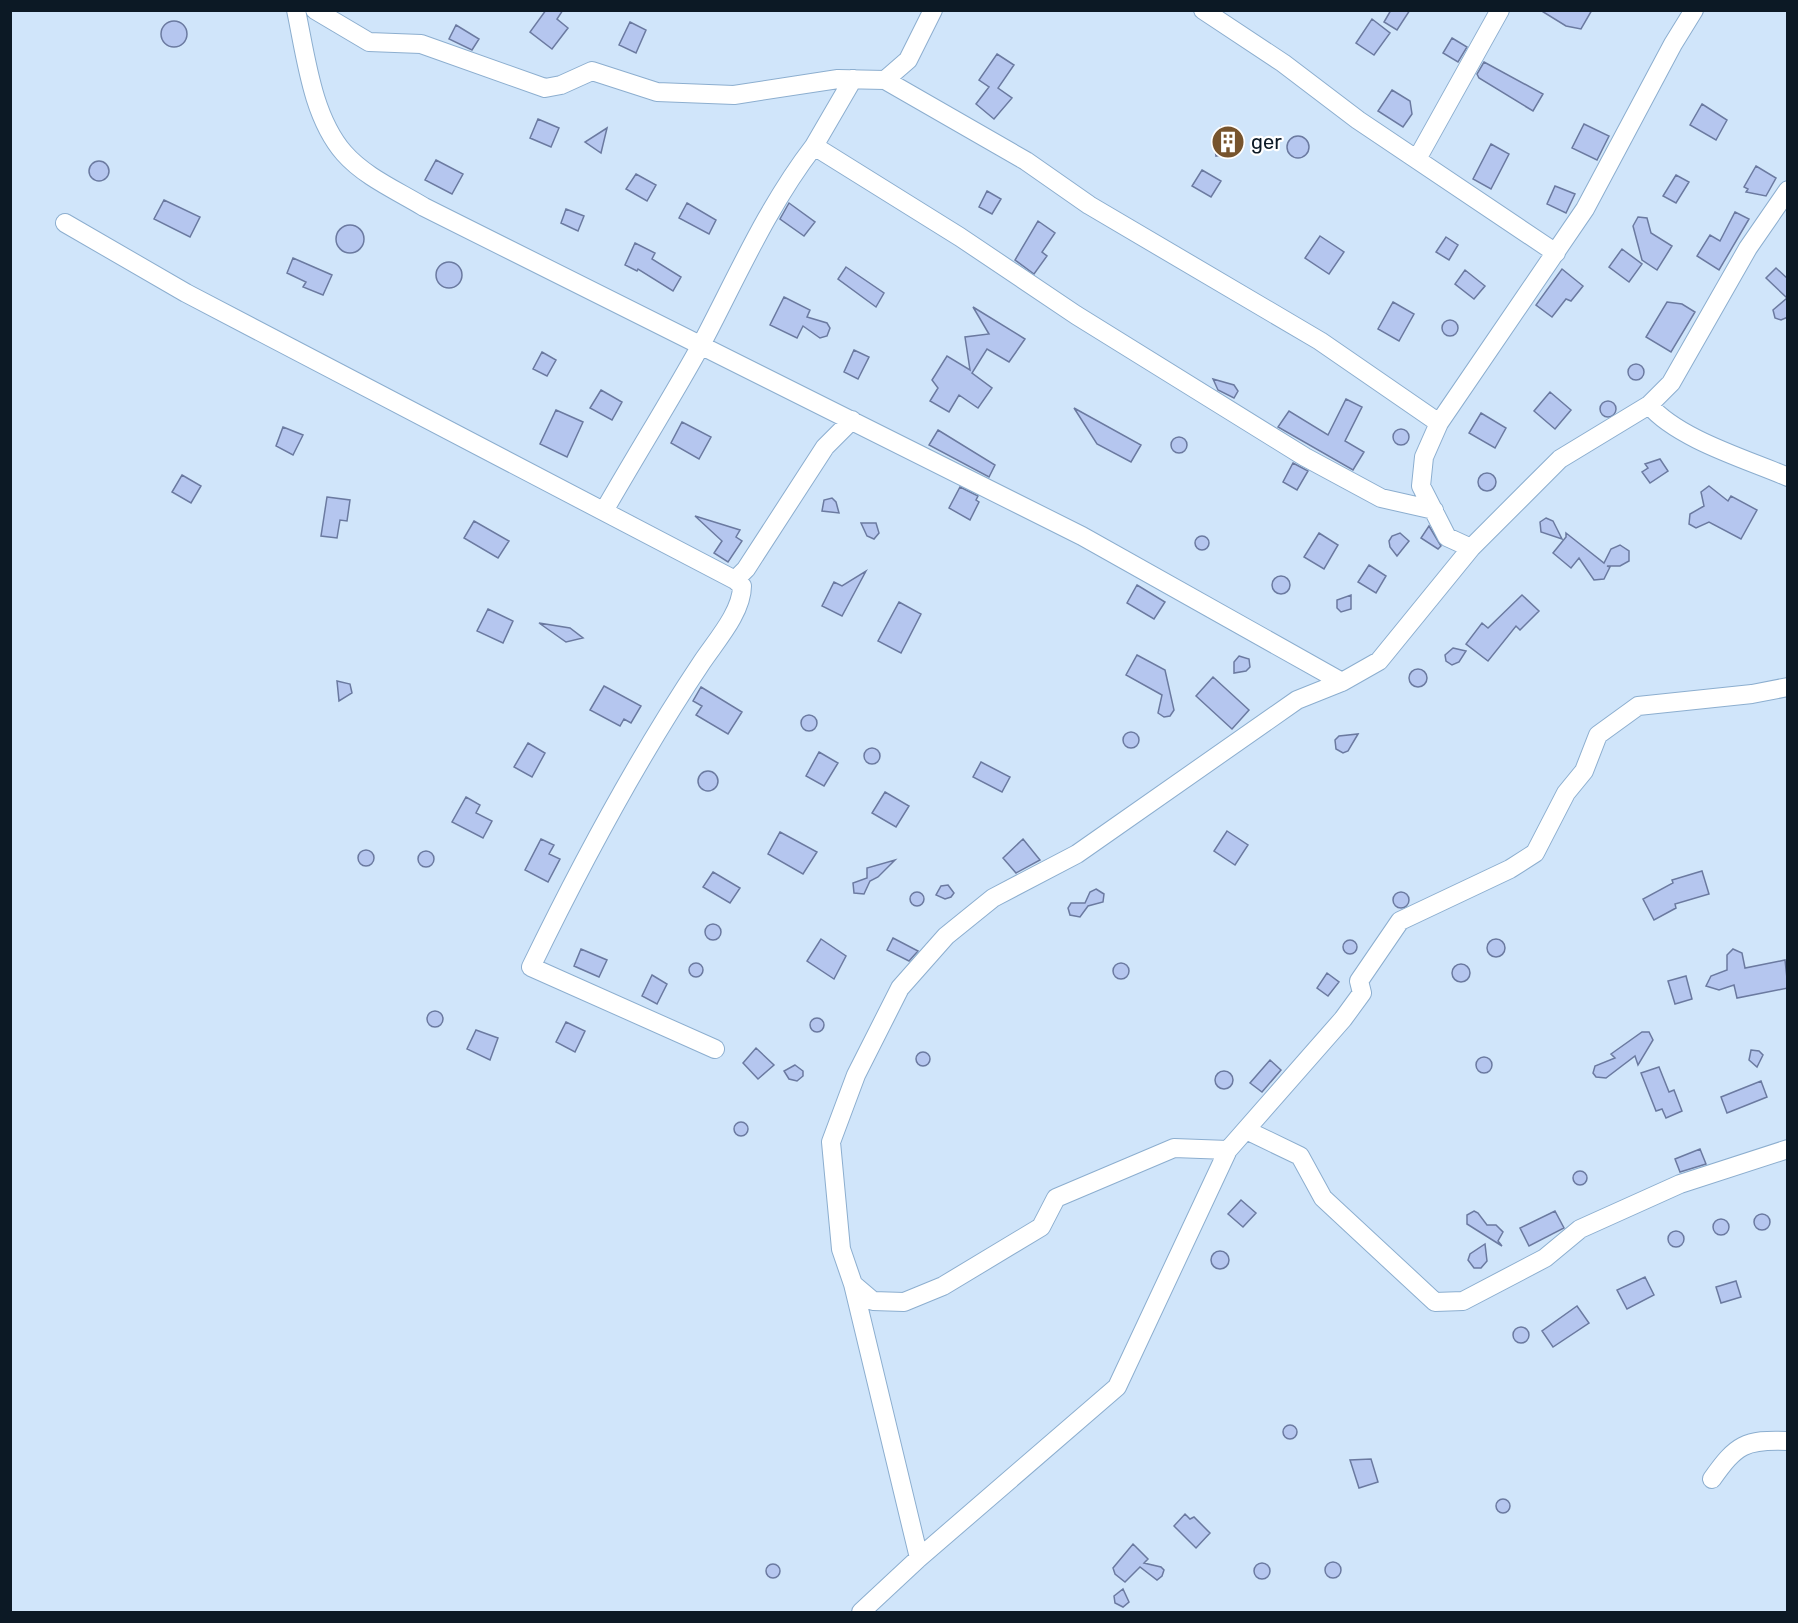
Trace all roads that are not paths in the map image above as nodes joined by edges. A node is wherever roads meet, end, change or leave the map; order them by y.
1 (296, 10) edge
2 (315, 10) edge
3 (933, 10) edge
4 (1203, 10) edge
5 (1500, 10) edge
6 (1694, 10) edge
7 (853, 79) junction
8 (885, 80) junction
9 (814, 146) junction
10 (1417, 159) junction
11 (1788, 190) edge
12 (65, 223) dead end
13 (1556, 253) junction
14 (701, 344) junction
15 (1649, 405) junction
16 (852, 420) junction
17 (1439, 423) junction
18 (1788, 477) edge
19 (1434, 510) junction
20 (604, 511) junction
21 (1471, 548) junction
22 (735, 579) junction
23 (1342, 682) junction
24 (1788, 687) edge
25 (715, 1048) dead end
26 (1246, 1130) junction
27 (1788, 1149) edge
28 (1228, 1150) junction
29 (853, 1284) junction
30 (1788, 1441) edge
31 (1712, 1479) dead end
32 (919, 1558) junction
33 (861, 1612) edge

1 - 14 street
2 - 7 street
3 - 8 street
4 - 10 street
5 - 10 street
6 - 13 street
7 - 8 street
7 - 9 street
8 - 17 street
9 - 14 street
9 - 19 street
10 - 13 street
11 - 15 street
12 - 20 street
13 - 17 street
14 - 16 street
14 - 20 street
15 - 18 street
15 - 21 street
16 - 22 street
16 - 23 street
17 - 19 street
19 - 21 street
20 - 22 street
21 - 23 street
22 - 25 street
23 - 29 street
24 - 26 street
26 - 27 street
26 - 28 street
28 - 29 street
28 - 32 street
29 - 32 street
30 - 31 street
32 - 33 street

